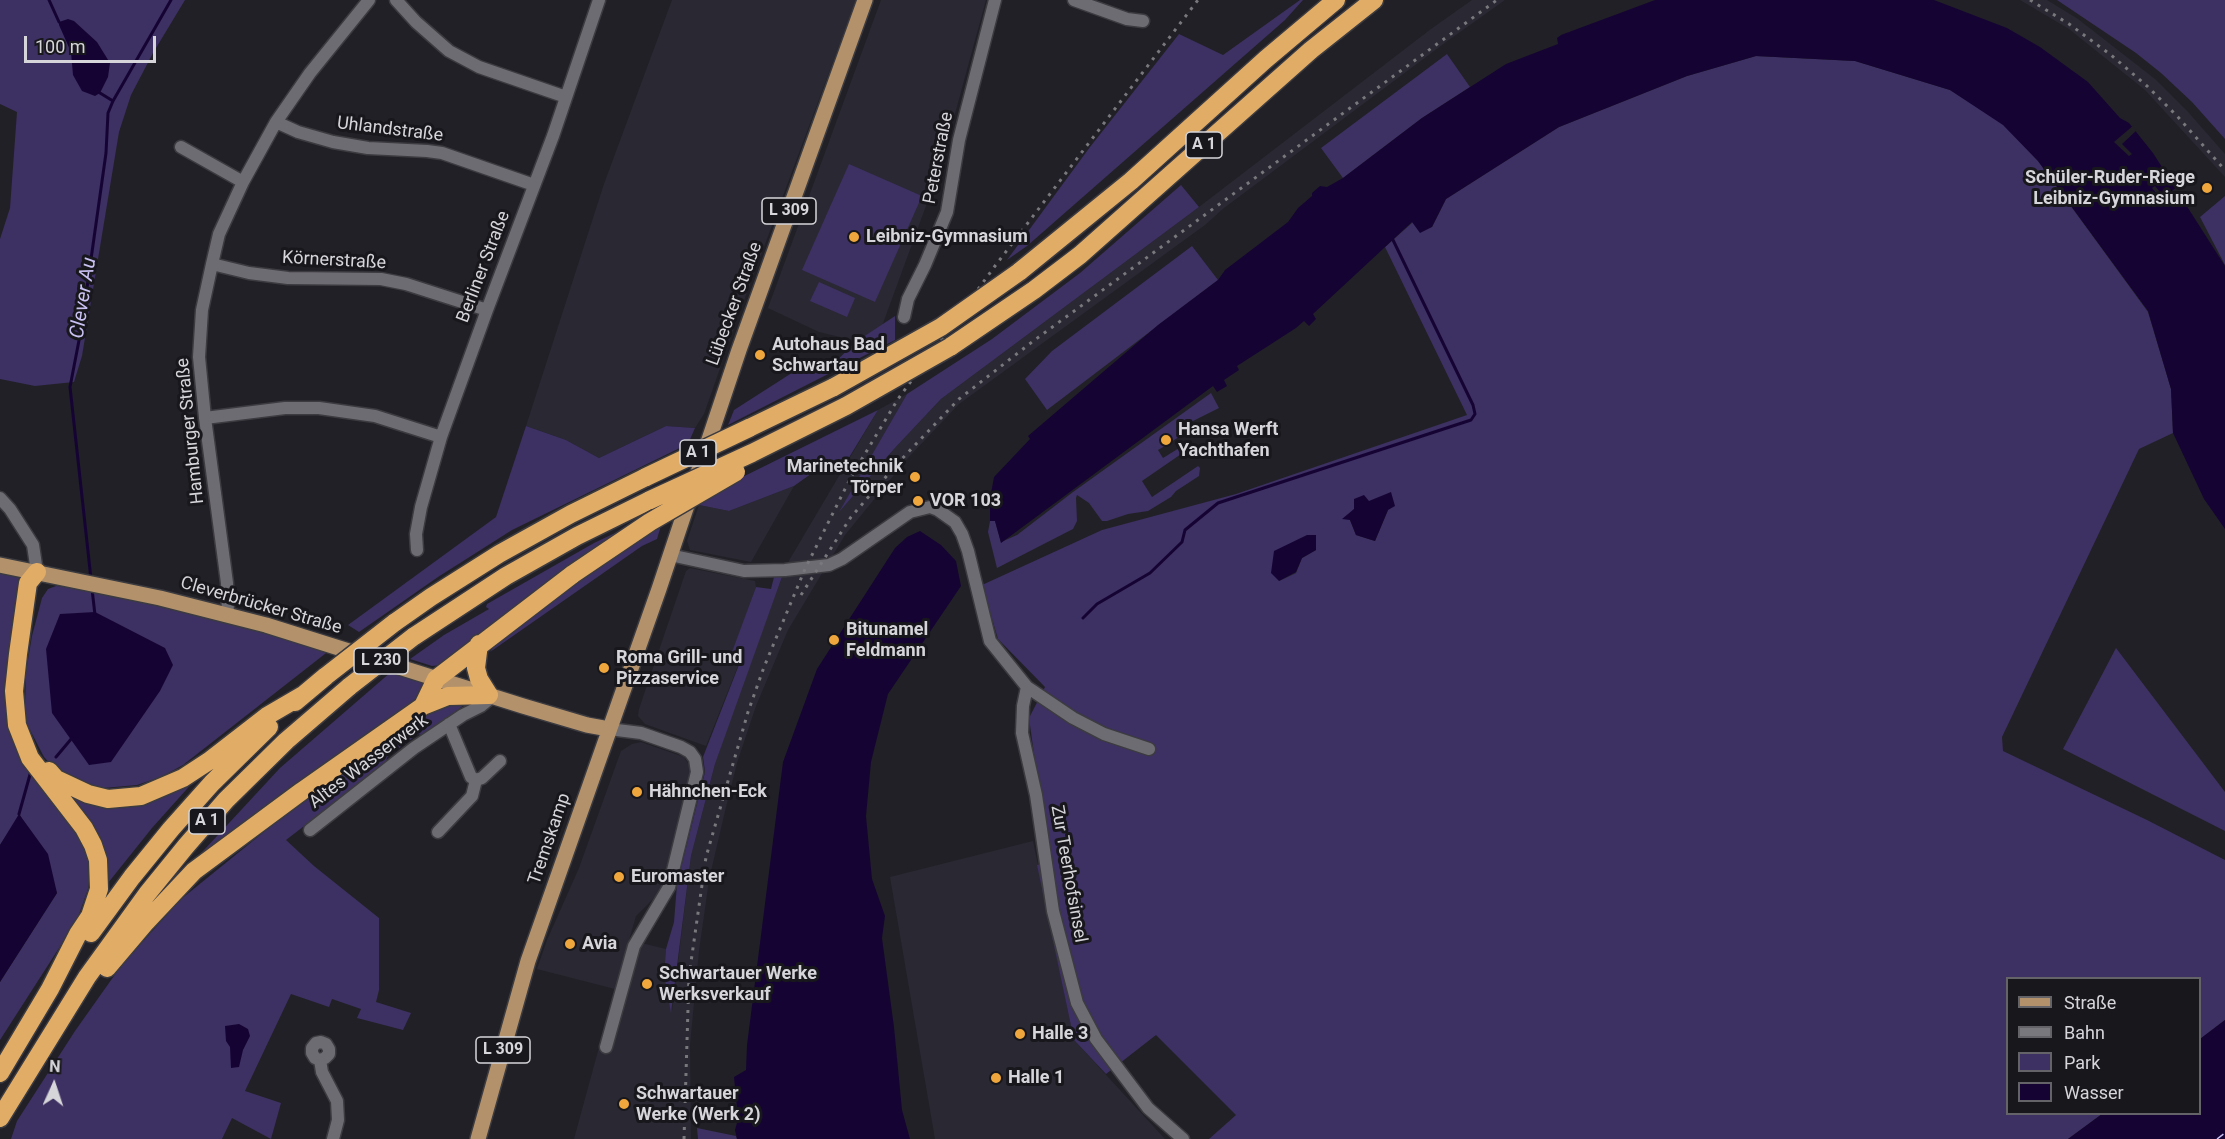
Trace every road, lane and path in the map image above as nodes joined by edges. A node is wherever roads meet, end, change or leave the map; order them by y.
1 (369, 0) edge
2 (396, 0) edge
3 (599, 0) edge
4 (865, 0) edge
5 (995, 0) edge
6 (1074, 0) edge
7 (1336, 0) edge
8 (1374, 0) edge
9 (1143, 21) dead end
10 (566, 97) junction
11 (276, 122) junction
12 (181, 147) dead end
13 (243, 182) junction
14 (534, 185) junction
15 (212, 264) junction
16 (487, 310) junction
17 (904, 317) dead end
18 (205, 418) junction
19 (441, 437) junction
20 (752, 453) junction
21 (0, 498) edge
22 (417, 550) dead end
23 (670, 555) junction
24 (0, 565) edge
25 (37, 572) junction
26 (228, 615) junction
27 (479, 644) junction
28 (436, 679) junction
29 (1027, 687) junction
30 (303, 695) junction
31 (491, 696) junction
32 (423, 706) junction
33 (449, 724) junction
34 (609, 729) junction
35 (1149, 749) dead end
36 (500, 761) dead end
37 (476, 780) junction
38 (310, 830) dead end
39 (438, 832) dead end
40 (87, 978) junction
41 (50, 989) junction
42 (606, 1047) dead end
43 (320, 1060) dead end
44 (0, 1073) edge
45 (0, 1118) edge
46 (333, 1139) edge
47 (478, 1139) edge
48 (1183, 1139) edge

1 - 11 street, Hamburger Straße
2 - 10 street
3 - 10 street, Berliner Straße
4 - 23 main road, Lübecker Straße / L 309
5 - 17 street, Peterstraße
6 - 9 street
7 - 30 highway, A 1, bridge
8 - 20 highway, A 1, bridge
10 - 14 street, Berliner Straße
11 - 13 street, Hamburger Straße
11 - 14 street, Uhlandstraße
12 - 13 street
13 - 15 street, Hamburger Straße
14 - 16 street, Berliner Straße
15 - 16 street, Körnerstraße
15 - 18 street, Hamburger Straße
16 - 19 street, Berliner Straße
18 - 19 street
18 - 26 street, Hamburger Straße
19 - 22 street, Berliner Straße
20 - 27 highway, bridge
20 - 40 highway, A 1, bridge
21 - 25 street
23 - 29 street
23 - 34 main road, Tremskamp / L 309
24 - 25 main road, L 230
25 - 26 main road, Cleverbrücker Straße / L 230
25 - 30 highway
25 - 41 highway
26 - 28 main road, Cleverbrücker Straße / L 230
27 - 28 highway
27 - 31 highway
28 - 31 main road, Cleverbrücker Straße / L 230
28 - 32 highway
29 - 35 street
29 - 48 street, Zur Teerhofsinsel
30 - 41 highway, A 1
31 - 32 highway
31 - 33 street, Altes Wasserwerk
31 - 34 main road, Cleverbrücker Straße / L 230
32 - 40 highway
33 - 37 street, Altes Wasserwerk
33 - 38 street, Altes Wasserwerk
34 - 42 street
34 - 47 main road, Tremskamp / L 309
36 - 37 street
37 - 39 street
40 - 45 highway, A 1
41 - 44 highway, A 1
43 - 46 street

